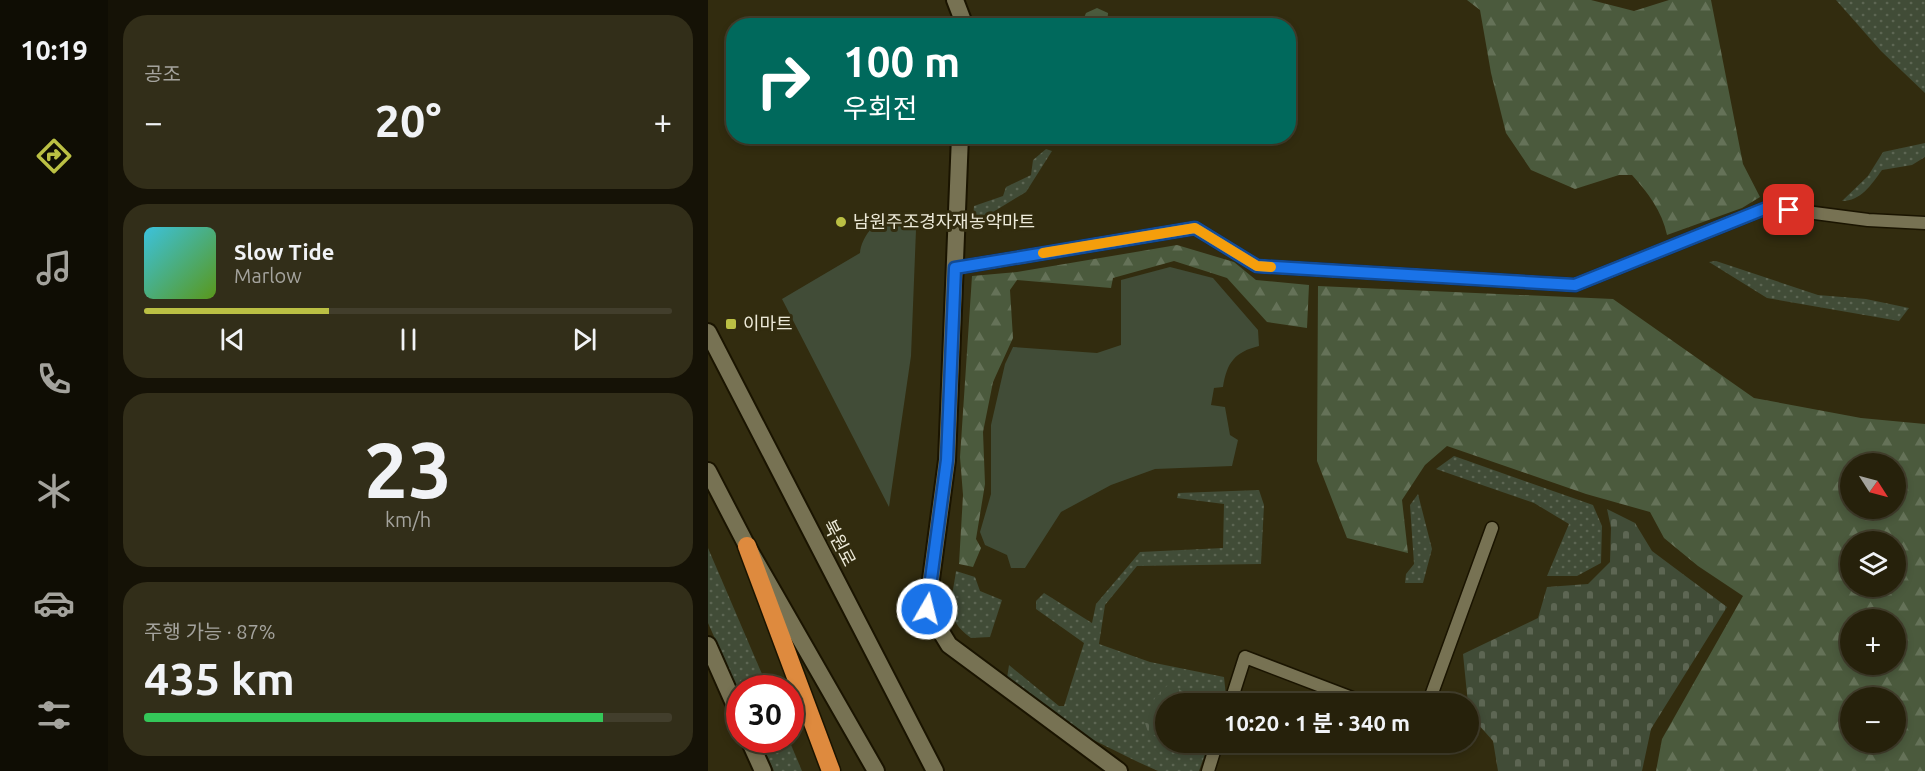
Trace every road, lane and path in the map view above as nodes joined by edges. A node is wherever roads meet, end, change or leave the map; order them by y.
1 (955, 0) edge
2 (962, 18) edge
3 (960, 144) edge
4 (1925, 223) edge
5 (955, 268) junction
6 (708, 332) edge
7 (708, 471) edge
8 (1492, 528) dead end
9 (747, 546) junction
10 (708, 645) edge
11 (726, 686) edge
12 (1234, 693) edge
13 (1339, 693) edge
14 (1432, 693) edge
15 (755, 753) edge
16 (1214, 753) edge
17 (763, 771) edge
18 (831, 771) edge
19 (876, 771) edge
20 (935, 771) edge
21 (1119, 771) edge
22 (1208, 771) edge

1 - 2 street
3 - 5 street
4 - 5 lane
5 - 21 street
6 - 20 street, 북원로
7 - 9 street
8 - 14 lane
9 - 18 highway
9 - 19 street
10 - 11 street
12 - 13 lane
15 - 17 street
16 - 22 lane

